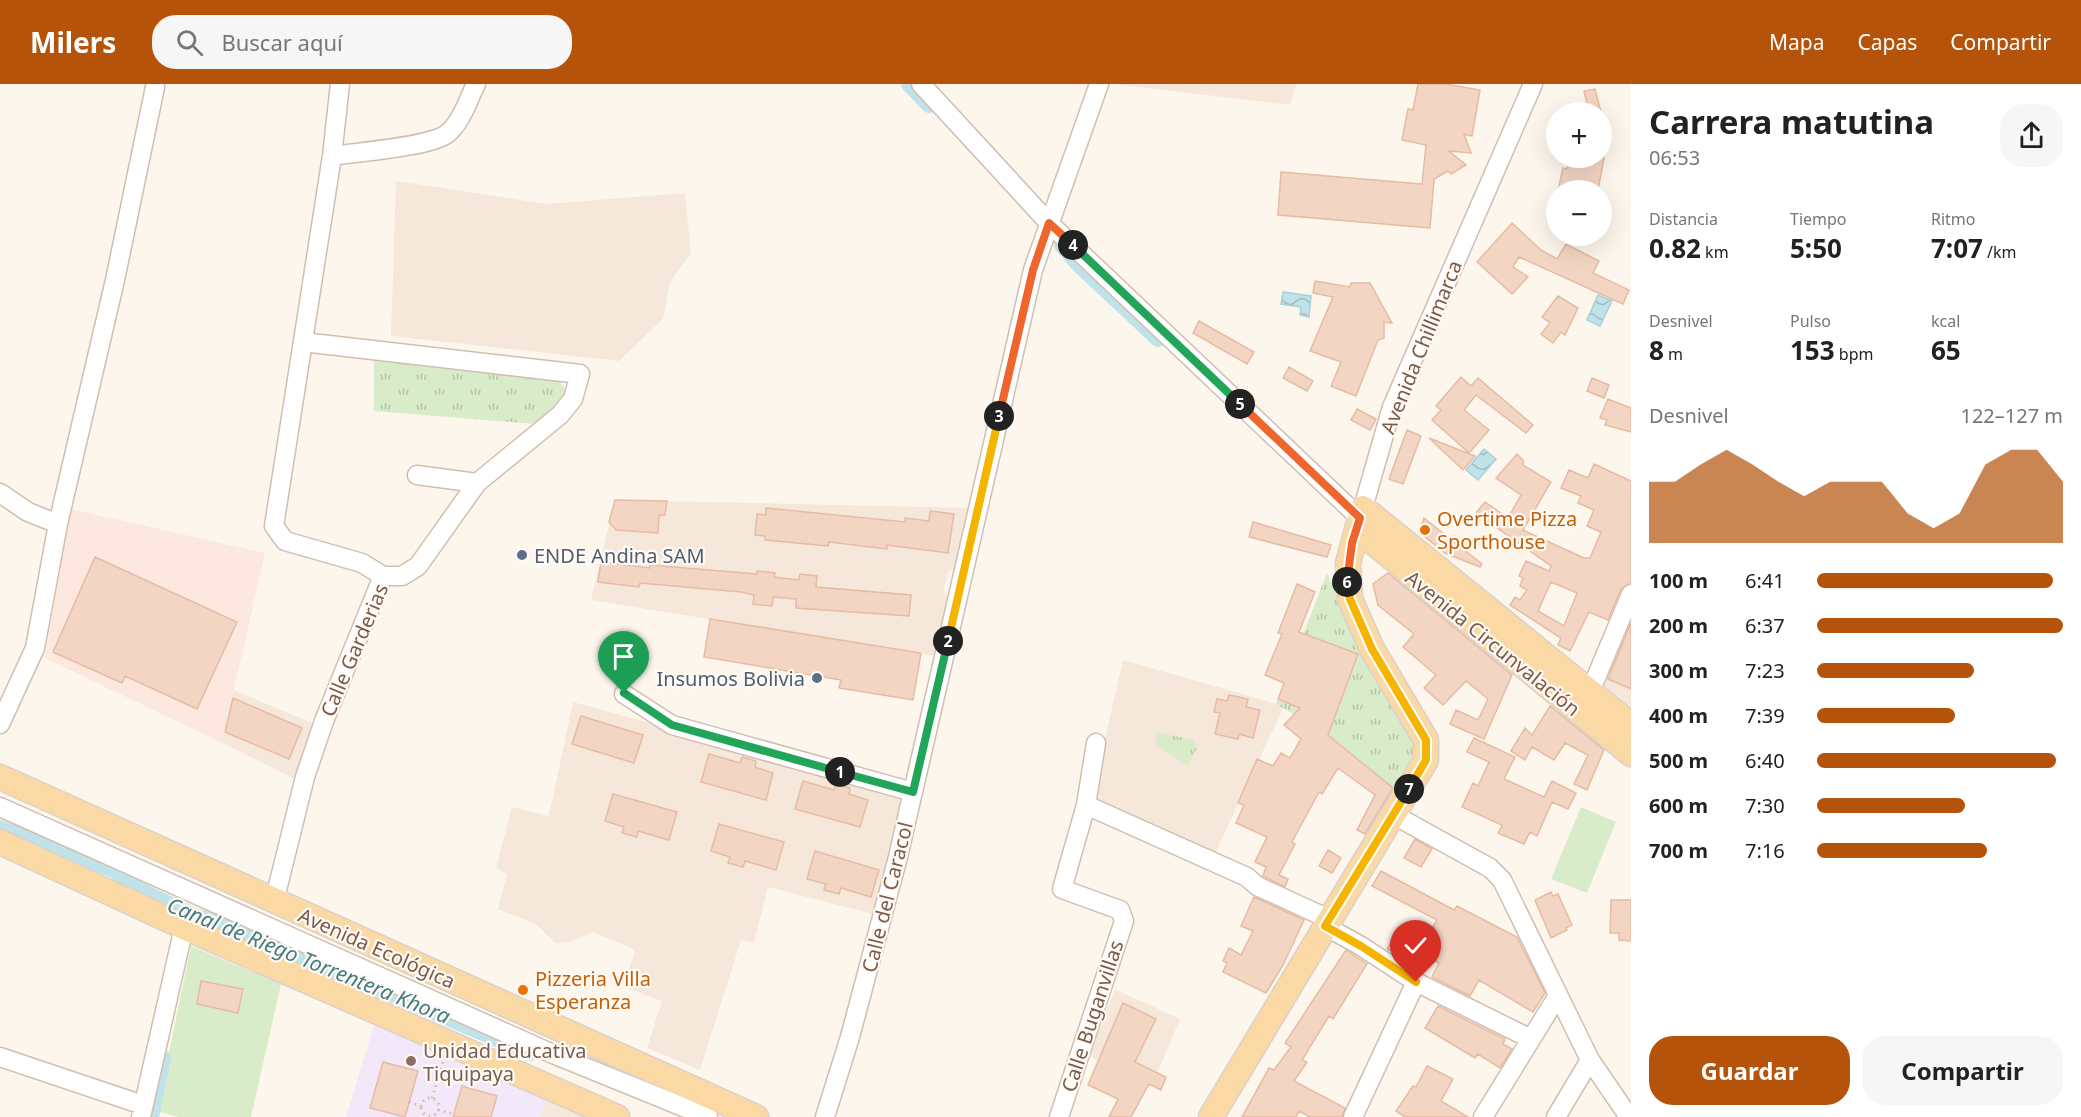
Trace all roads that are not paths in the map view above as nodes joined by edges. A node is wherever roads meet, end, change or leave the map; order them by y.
1 (340, 84) edge
2 (476, 84) edge
3 (921, 84) edge
4 (1099, 84) edge
5 (1533, 84) edge
6 (154, 87) dead end
7 (333, 156) junction
8 (1049, 223) junction
9 (303, 342) junction
10 (417, 475) dead end
11 (477, 483) junction
12 (0, 493) edge
13 (1360, 519) junction
14 (58, 524) junction
15 (383, 576) junction
16 (1631, 594) edge
17 (1593, 685) junction
18 (624, 693) dead end
19 (0, 724) edge
20 (1631, 726) edge
21 (1096, 743) dead end
22 (1631, 754) edge
23 (0, 777) edge
24 (913, 792) junction
25 (1086, 805) junction
26 (0, 807) edge
27 (1394, 815) junction
28 (0, 842) edge
29 (274, 902) junction
30 (1327, 922) junction
31 (184, 927) junction
32 (1416, 982) junction
33 (1557, 996) junction
34 (1529, 1038) junction
35 (0, 1057) edge
36 (1590, 1060) junction
37 (142, 1111) edge
38 (589, 1111) edge
39 (617, 1117) edge
40 (708, 1117) edge
41 (756, 1117) edge
42 (825, 1117) edge
43 (1059, 1117) edge
44 (1211, 1117) edge
45 (1353, 1117) edge
46 (1483, 1117) edge
47 (1556, 1117) edge
48 (1629, 1117) edge

1 - 7 street
2 - 7 street
3 - 8 street, Avenida Circunvalación
4 - 8 street, Calle del Caracol
5 - 13 street, Avenida Chillimarca
6 - 14 street
7 - 9 street
8 - 13 street, Avenida Circunvalación
8 - 24 street, Calle del Caracol
9 - 11 street, Calle Garderias
9 - 15 street
10 - 11 street
11 - 15 street, Calle Garderias
12 - 14 street
13 - 17 main road, Avenida Circunvalación
13 - 22 main road, Avenida Circunvalación
13 - 27 main road, Avenida Chillimarca
14 - 19 street
15 - 29 street, Calle Garderias
16 - 17 street
17 - 20 main road, Avenida Circunvalación
18 - 24 street
21 - 25 street, Calle Buganvillas
23 - 29 main road, Avenida Ecológica
24 - 42 street, Calle del Caracol
25 - 30 street
25 - 43 street, Calle Buganvillas
26 - 40 street
27 - 30 main road, Avenida Chillimarca
27 - 33 street
28 - 31 main road
29 - 41 main road, Avenida Ecológica
30 - 32 street
30 - 44 main road, Avenida Chillimarca
31 - 37 street
31 - 38 main road
32 - 34 street
32 - 45 street
33 - 34 street
33 - 36 street
34 - 46 street
35 - 37 street
36 - 47 street
36 - 48 street
38 - 39 main road

